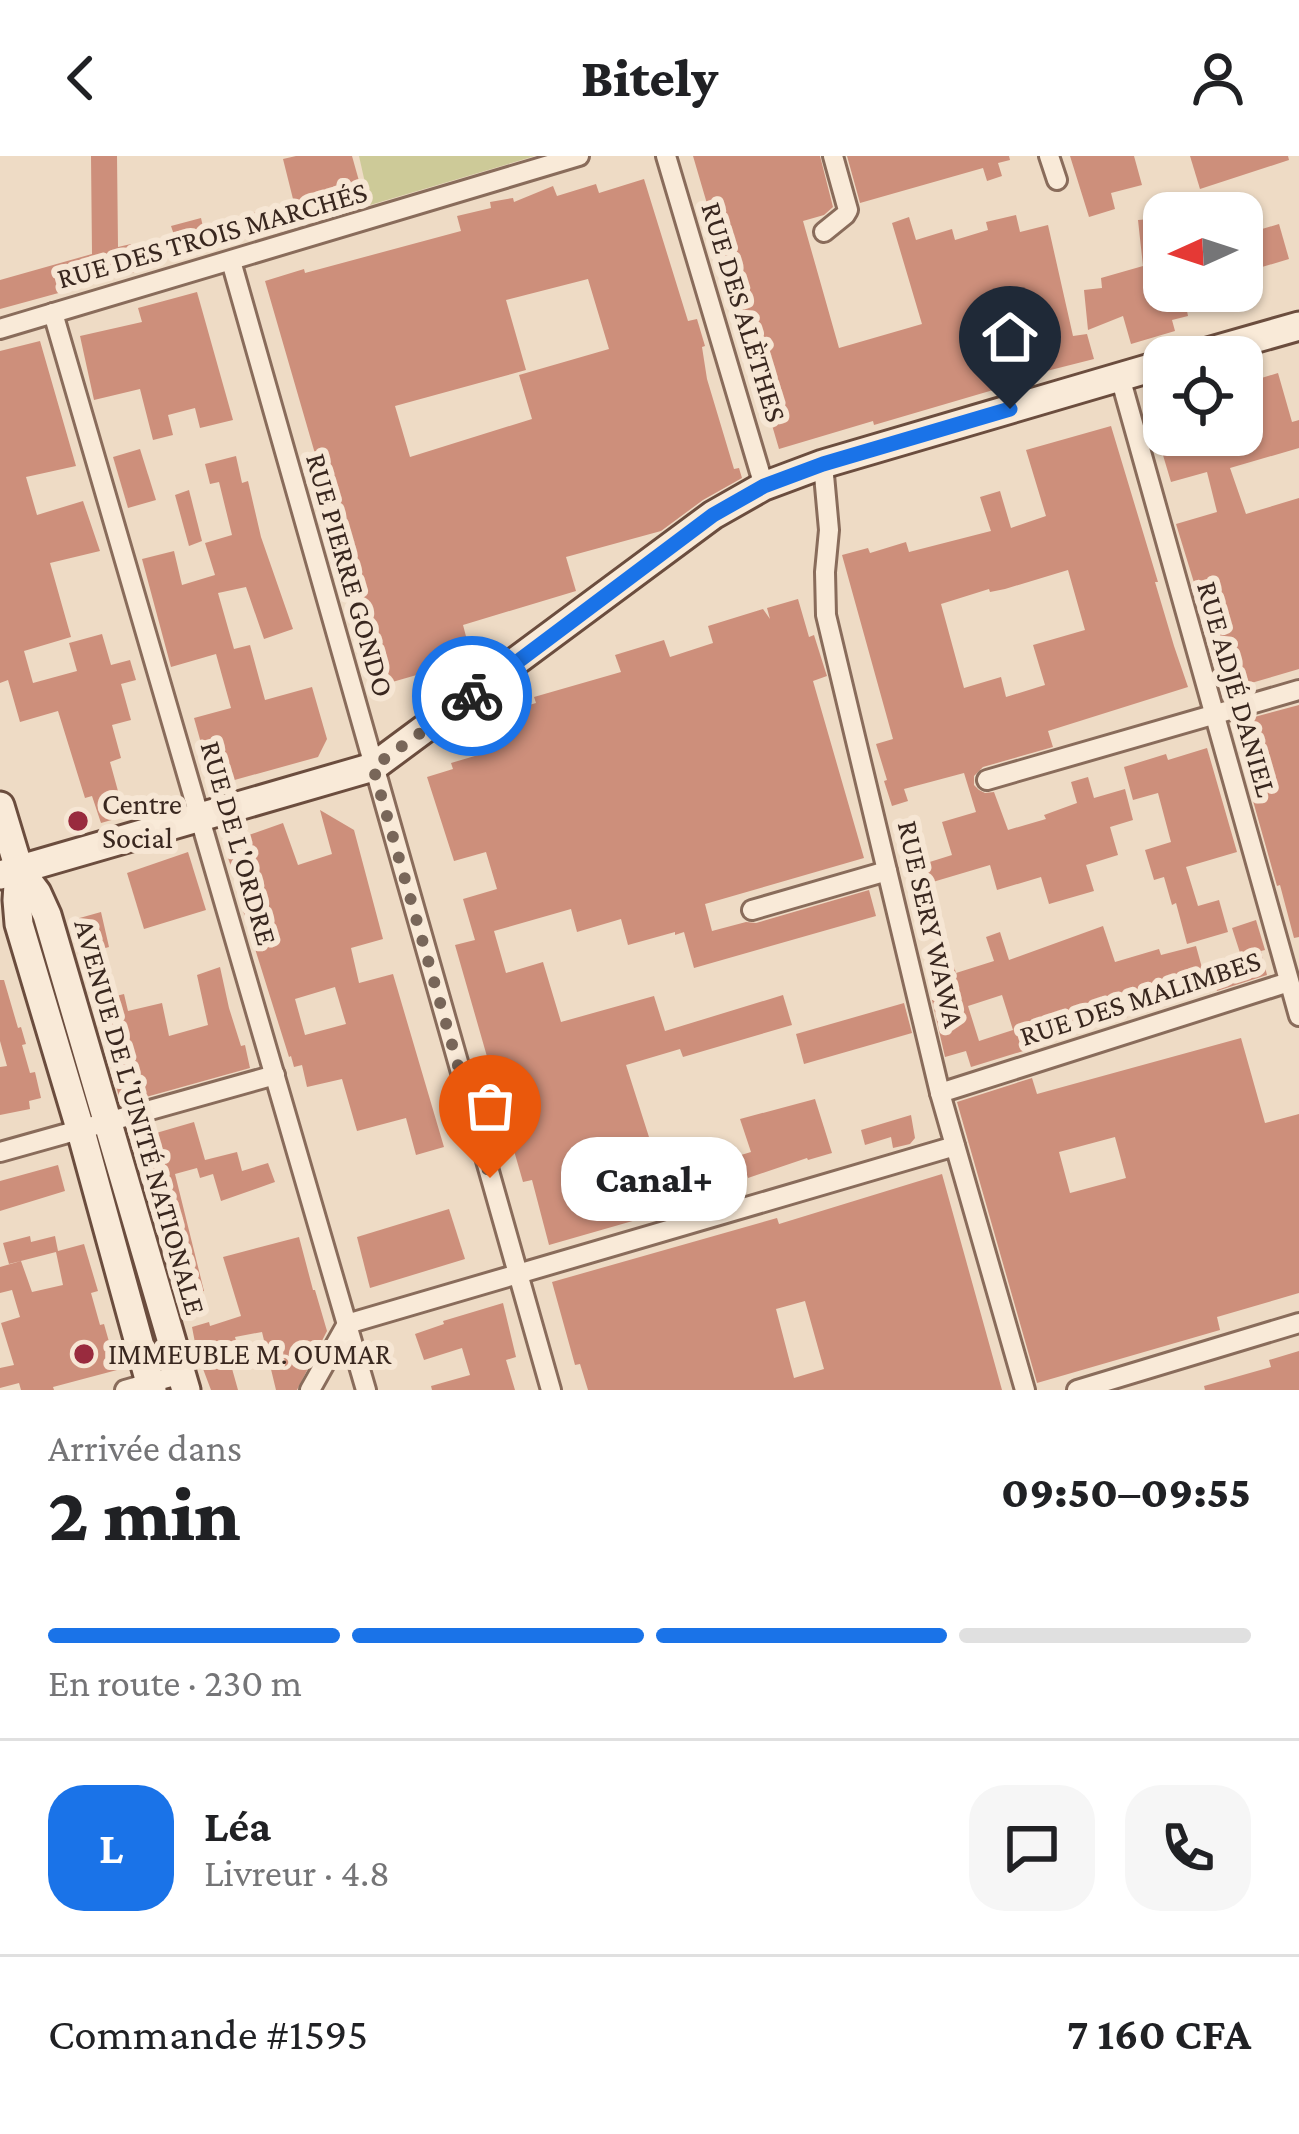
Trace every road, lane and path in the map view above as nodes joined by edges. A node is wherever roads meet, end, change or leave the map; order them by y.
1 (579, 156) edge
2 (666, 156) edge
3 (833, 156) edge
4 (1049, 156) edge
5 (1057, 180) dead end
6 (824, 232) dead end
7 (231, 261) junction
8 (53, 313) junction
9 (1299, 326) edge
10 (0, 329) edge
11 (1263, 336) edge
12 (1143, 370) edge
13 (1120, 377) junction
14 (823, 464) junction
15 (764, 486) junction
16 (1299, 690) edge
17 (1213, 714) junction
18 (373, 767) junction
19 (987, 780) dead end
20 (0, 806) edge
21 (200, 816) junction
22 (887, 871) junction
23 (10, 872) edge
24 (752, 910) dead end
25 (1289, 982) junction
26 (1299, 1016) edge
27 (274, 1075) junction
28 (940, 1094) junction
29 (93, 1126) junction
30 (955, 1146) junction
31 (0, 1152) edge
32 (518, 1275) junction
33 (1299, 1323) edge
34 (347, 1324) junction
35 (184, 1382) edge
36 (142, 1388) edge
37 (310, 1390) edge
38 (366, 1390) edge
39 (551, 1390) edge
40 (1024, 1390) edge
41 (1077, 1390) edge

1 - 7 street, RUE DES TROIS MARCHÉS
2 - 15 street, RUE DES ALÈTHES
3 - 6 street
4 - 5 street
7 - 8 street, RUE DES TROIS MARCHÉS
7 - 18 street, RUE PIERRE GONDO
8 - 10 street, RUE DES TROIS MARCHÉS
8 - 21 street, RUE DE L'ORDRE
9 - 11 street
12 - 13 street
13 - 14 street
13 - 17 street, RUE ADJÉ DANIEL
14 - 15 street
14 - 22 street, RUE SERY WAWA
15 - 18 street
16 - 17 street
17 - 19 street
17 - 25 street, RUE ADJÉ DANIEL
18 - 21 street
18 - 32 street, RUE PIERRE GONDO
20 - 23 street, AVENUE DE L'UNITÉ NATIONALE
21 - 23 street
21 - 27 street, RUE DE L'ORDRE
22 - 24 street
22 - 28 street, RUE SERY WAWA
23 - 29 street, AVENUE DE L'UNITÉ NATIONALE
25 - 26 street, RUE ADJÉ DANIEL
25 - 28 street, RUE DES MALIMBES
27 - 29 street
27 - 34 street, RUE DE L'ORDRE
28 - 30 street, RUE SERY WAWA
29 - 31 street
29 - 35 street, AVENUE DE L'UNITÉ NATIONALE
29 - 36 street, AVENUE DE L'UNITÉ NATIONALE
30 - 32 street
30 - 40 street, RUE SERY WAWA
32 - 34 street
32 - 39 street, RUE PIERRE GONDO
33 - 41 street
34 - 37 street
34 - 38 street, RUE DE L'ORDRE
35 - 36 street

